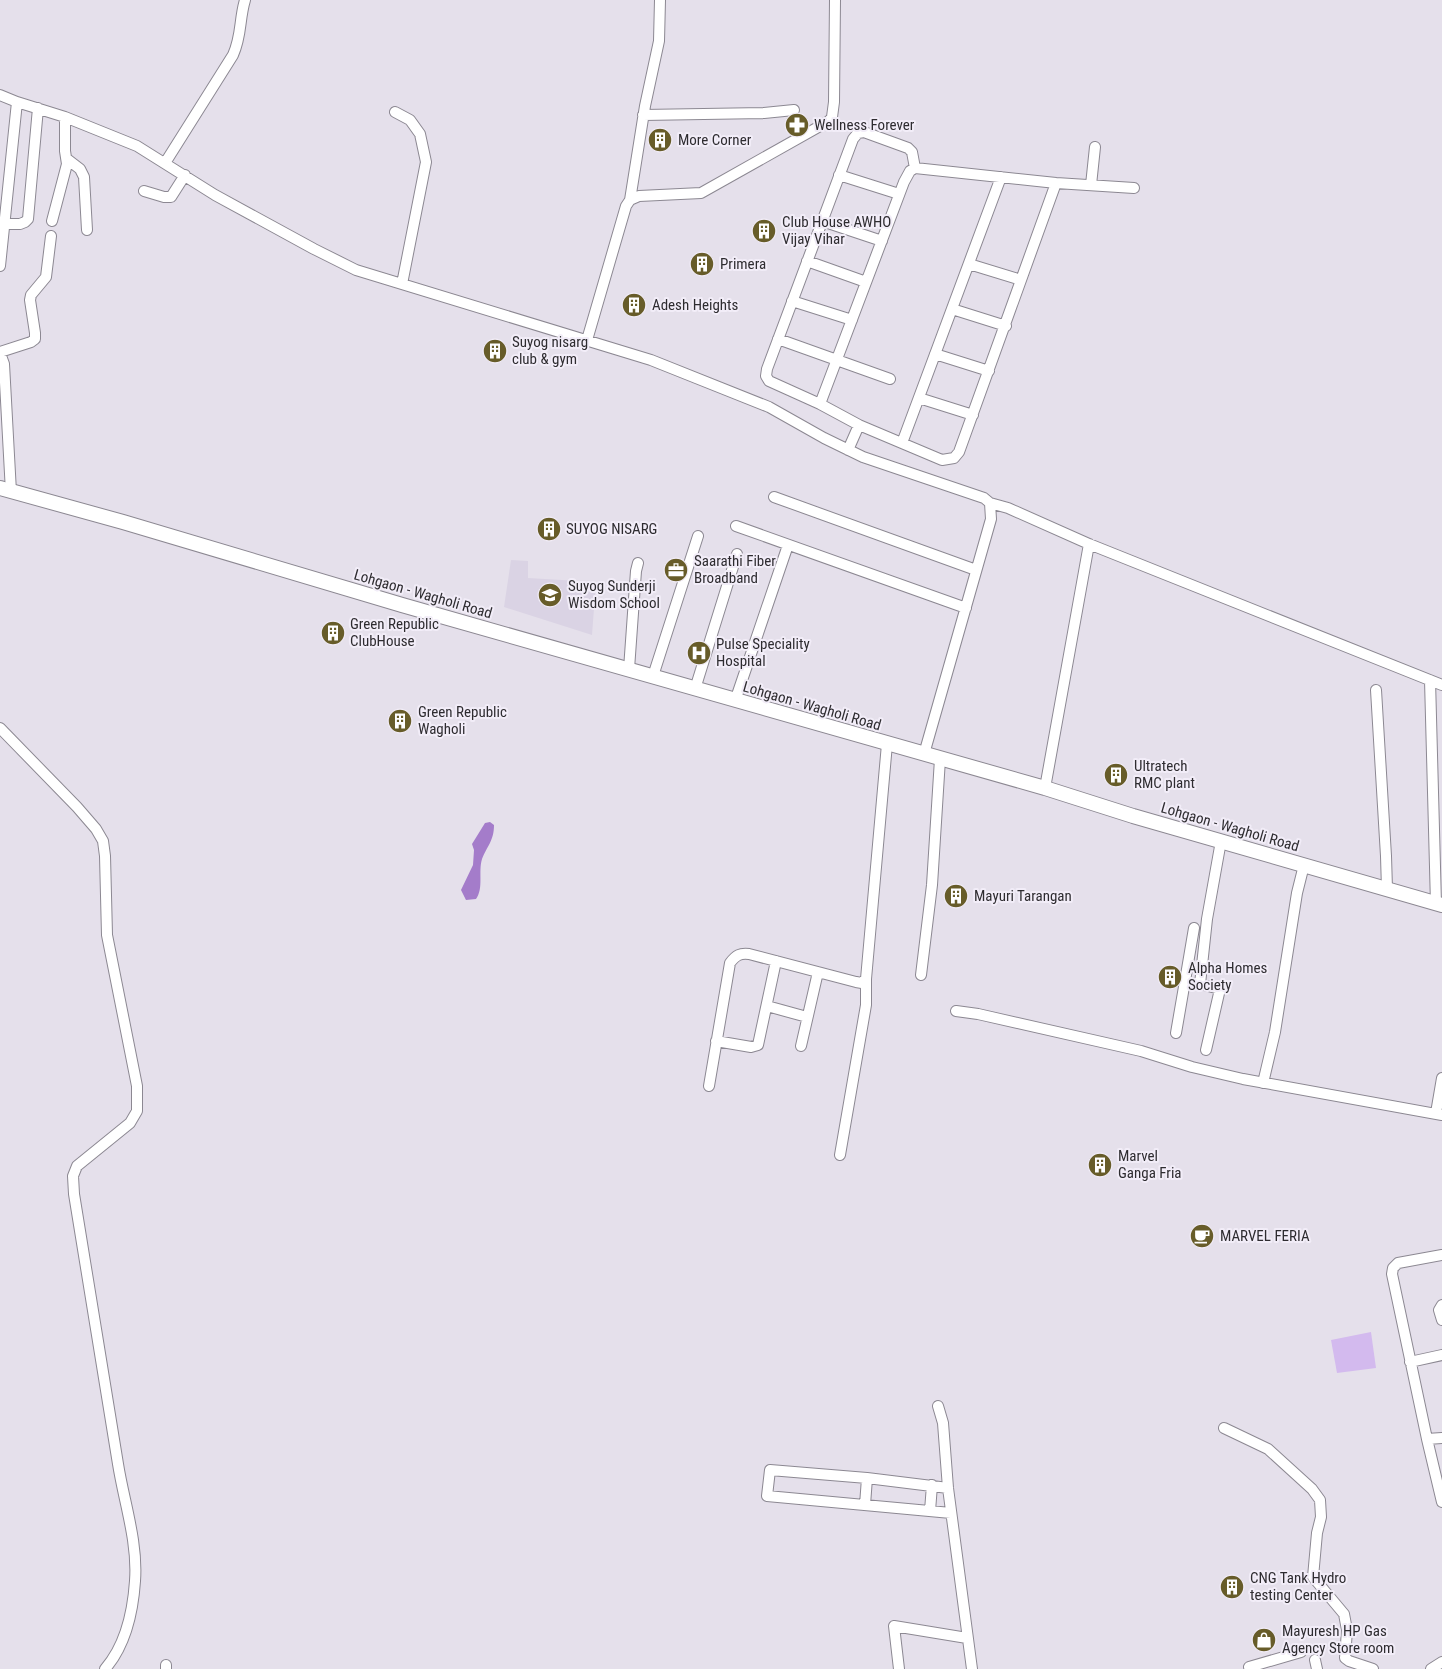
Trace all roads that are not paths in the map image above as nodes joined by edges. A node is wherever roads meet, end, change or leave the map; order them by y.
1 (245, 0) edge
2 (660, 0) edge
3 (835, 0) edge
4 (0, 94) edge
5 (17, 102) junction
6 (38, 108) junction
7 (794, 110) dead end
8 (395, 112) dead end
9 (643, 115) junction
10 (65, 117) junction
11 (1095, 147) dead end
12 (67, 159) junction
13 (164, 163) junction
14 (915, 168) junction
15 (185, 175) junction
16 (840, 175) junction
17 (1001, 177) junction
18 (1056, 184) junction
19 (1091, 185) junction
20 (1134, 188) dead end
21 (144, 191) dead end
22 (899, 194) junction
23 (630, 200) junction
24 (52, 221) dead end
25 (822, 221) junction
26 (2, 224) edge
27 (87, 230) dead end
28 (51, 236) dead end
29 (882, 241) junction
30 (807, 261) junction
31 (969, 264) junction
32 (0, 266) edge
33 (1022, 280) junction
34 (866, 282) junction
35 (402, 284) junction
36 (792, 301) junction
37 (952, 309) junction
38 (852, 320) junction
39 (1006, 326) junction
40 (778, 339) junction
41 (587, 340) junction
42 (0, 352) edge
43 (935, 354) junction
44 (837, 359) junction
45 (988, 371) junction
46 (890, 379) dead end
47 (919, 398) junction
48 (820, 404) junction
49 (973, 415) junction
50 (859, 425) junction
51 (902, 443) junction
52 (848, 450) junction
53 (5, 490) edge
54 (774, 496) dead end
55 (990, 503) junction
56 (736, 526) dead end
57 (698, 536) dead end
58 (1089, 544) junction
59 (788, 545) junction
60 (736, 554) dead end
61 (638, 563) dead end
62 (976, 570) junction
63 (966, 608) junction
64 (629, 669) junction
65 (653, 676) junction
66 (1430, 680) junction
67 (1442, 685) edge
68 (695, 689) junction
69 (1376, 690) dead end
70 (735, 701) junction
71 (0, 728) edge
72 (887, 744) junction
73 (924, 754) junction
74 (940, 759) junction
75 (1045, 788) junction
76 (1221, 841) junction
77 (1304, 865) junction
78 (1387, 890) junction
79 (1439, 904) edge
80 (1194, 928) dead end
81 (776, 961) junction
82 (818, 972) junction
83 (921, 975) dead end
84 (866, 979) junction
85 (1185, 981) junction
86 (1200, 984) junction
87 (767, 1006) junction
88 (956, 1011) dead end
89 (807, 1017) junction
90 (1176, 1033) dead end
91 (716, 1040) junction
92 (801, 1046) dead end
93 (1206, 1050) dead end
94 (1442, 1078) edge
95 (1263, 1082) junction
96 (709, 1086) dead end
97 (1439, 1114) edge
98 (840, 1155) dead end
99 (1442, 1255) edge
100 (1442, 1305) edge
101 (1442, 1320) edge
102 (1442, 1355) edge
103 (1410, 1362) junction
104 (938, 1406) dead end
105 (1224, 1428) dead end
106 (1442, 1438) edge
107 (1427, 1439) junction
108 (867, 1478) junction
109 (932, 1485) junction
110 (948, 1488) junction
111 (1442, 1502) edge
112 (865, 1505) junction
113 (930, 1511) junction
114 (951, 1513) junction
115 (967, 1638) junction
116 (1301, 1652) dead end
117 (1442, 1662) edge
118 (105, 1669) edge
119 (899, 1669) edge
120 (972, 1669) edge
121 (1250, 1669) edge
122 (1373, 1669) edge
123 (1431, 1669) edge

1 - 13 street
2 - 9 street
3 - 23 street
4 - 5 street
5 - 6 street
5 - 26 street
6 - 10 street
6 - 26 street
7 - 9 street
8 - 35 street
9 - 23 street
10 - 12 street
10 - 13 street
11 - 19 street
12 - 24 street
12 - 27 street
13 - 15 street
14 - 16 street
14 - 17 street
14 - 22 street
15 - 21 street
15 - 35 street
16 - 22 street
16 - 25 street
17 - 18 street
17 - 31 street
18 - 19 street
18 - 33 street
19 - 20 street
22 - 29 street
23 - 41 street
25 - 29 street
25 - 30 street
26 - 32 street
28 - 42 street
29 - 34 street
30 - 34 street
30 - 36 street
31 - 33 street
31 - 37 street
33 - 39 street
34 - 38 street
35 - 41 street
36 - 38 street
36 - 40 street
37 - 39 street
37 - 43 street
38 - 44 street
39 - 45 street
40 - 44 street
40 - 48 street
41 - 52 street
42 - 53 street
43 - 45 street
43 - 47 street
44 - 46 street
44 - 48 street
45 - 49 street
47 - 49 street
47 - 51 street
48 - 50 street
49 - 51 street
50 - 51 street
50 - 52 street
52 - 55 street
53 - 64 main road, Lohgaon - Wagholi Road
54 - 62 street
55 - 58 street
55 - 62 street
56 - 59 street
57 - 65 street
58 - 66 street
58 - 75 street
59 - 63 street
59 - 70 street
60 - 68 street
61 - 64 street
62 - 63 street
63 - 73 street
64 - 65 main road, Lohgaon - Wagholi Road
65 - 68 main road, Lohgaon - Wagholi Road
66 - 67 street
66 - 79 street
68 - 70 main road, Lohgaon - Wagholi Road
69 - 78 street
70 - 72 main road, Lohgaon - Wagholi Road
71 - 118 street
72 - 73 main road, Lohgaon - Wagholi Road
72 - 84 street
73 - 74 main road, Lohgaon - Wagholi Road
74 - 75 main road, Lohgaon - Wagholi Road
74 - 83 street
75 - 76 main road, Lohgaon - Wagholi Road
76 - 77 main road, Lohgaon - Wagholi Road
76 - 86 street
77 - 78 main road, Lohgaon - Wagholi Road
77 - 95 street
78 - 79 main road, Lohgaon - Wagholi Road
80 - 85 street
81 - 82 street
81 - 87 street
81 - 91 street
82 - 84 street
82 - 89 street
84 - 98 street
85 - 86 street
85 - 90 street
86 - 93 street
87 - 89 street
87 - 91 street
88 - 95 street
89 - 92 street
91 - 96 street
94 - 97 street
95 - 97 street
99 - 103 street
100 - 101 street
102 - 103 street
103 - 107 street
104 - 110 street
105 - 122 street
106 - 107 street
107 - 111 street
108 - 109 street
108 - 112 street
108 - 112 street
109 - 110 street
109 - 113 street
110 - 114 street
112 - 113 street
113 - 114 street
114 - 115 street
115 - 119 street
115 - 120 street
116 - 121 street
117 - 123 street

